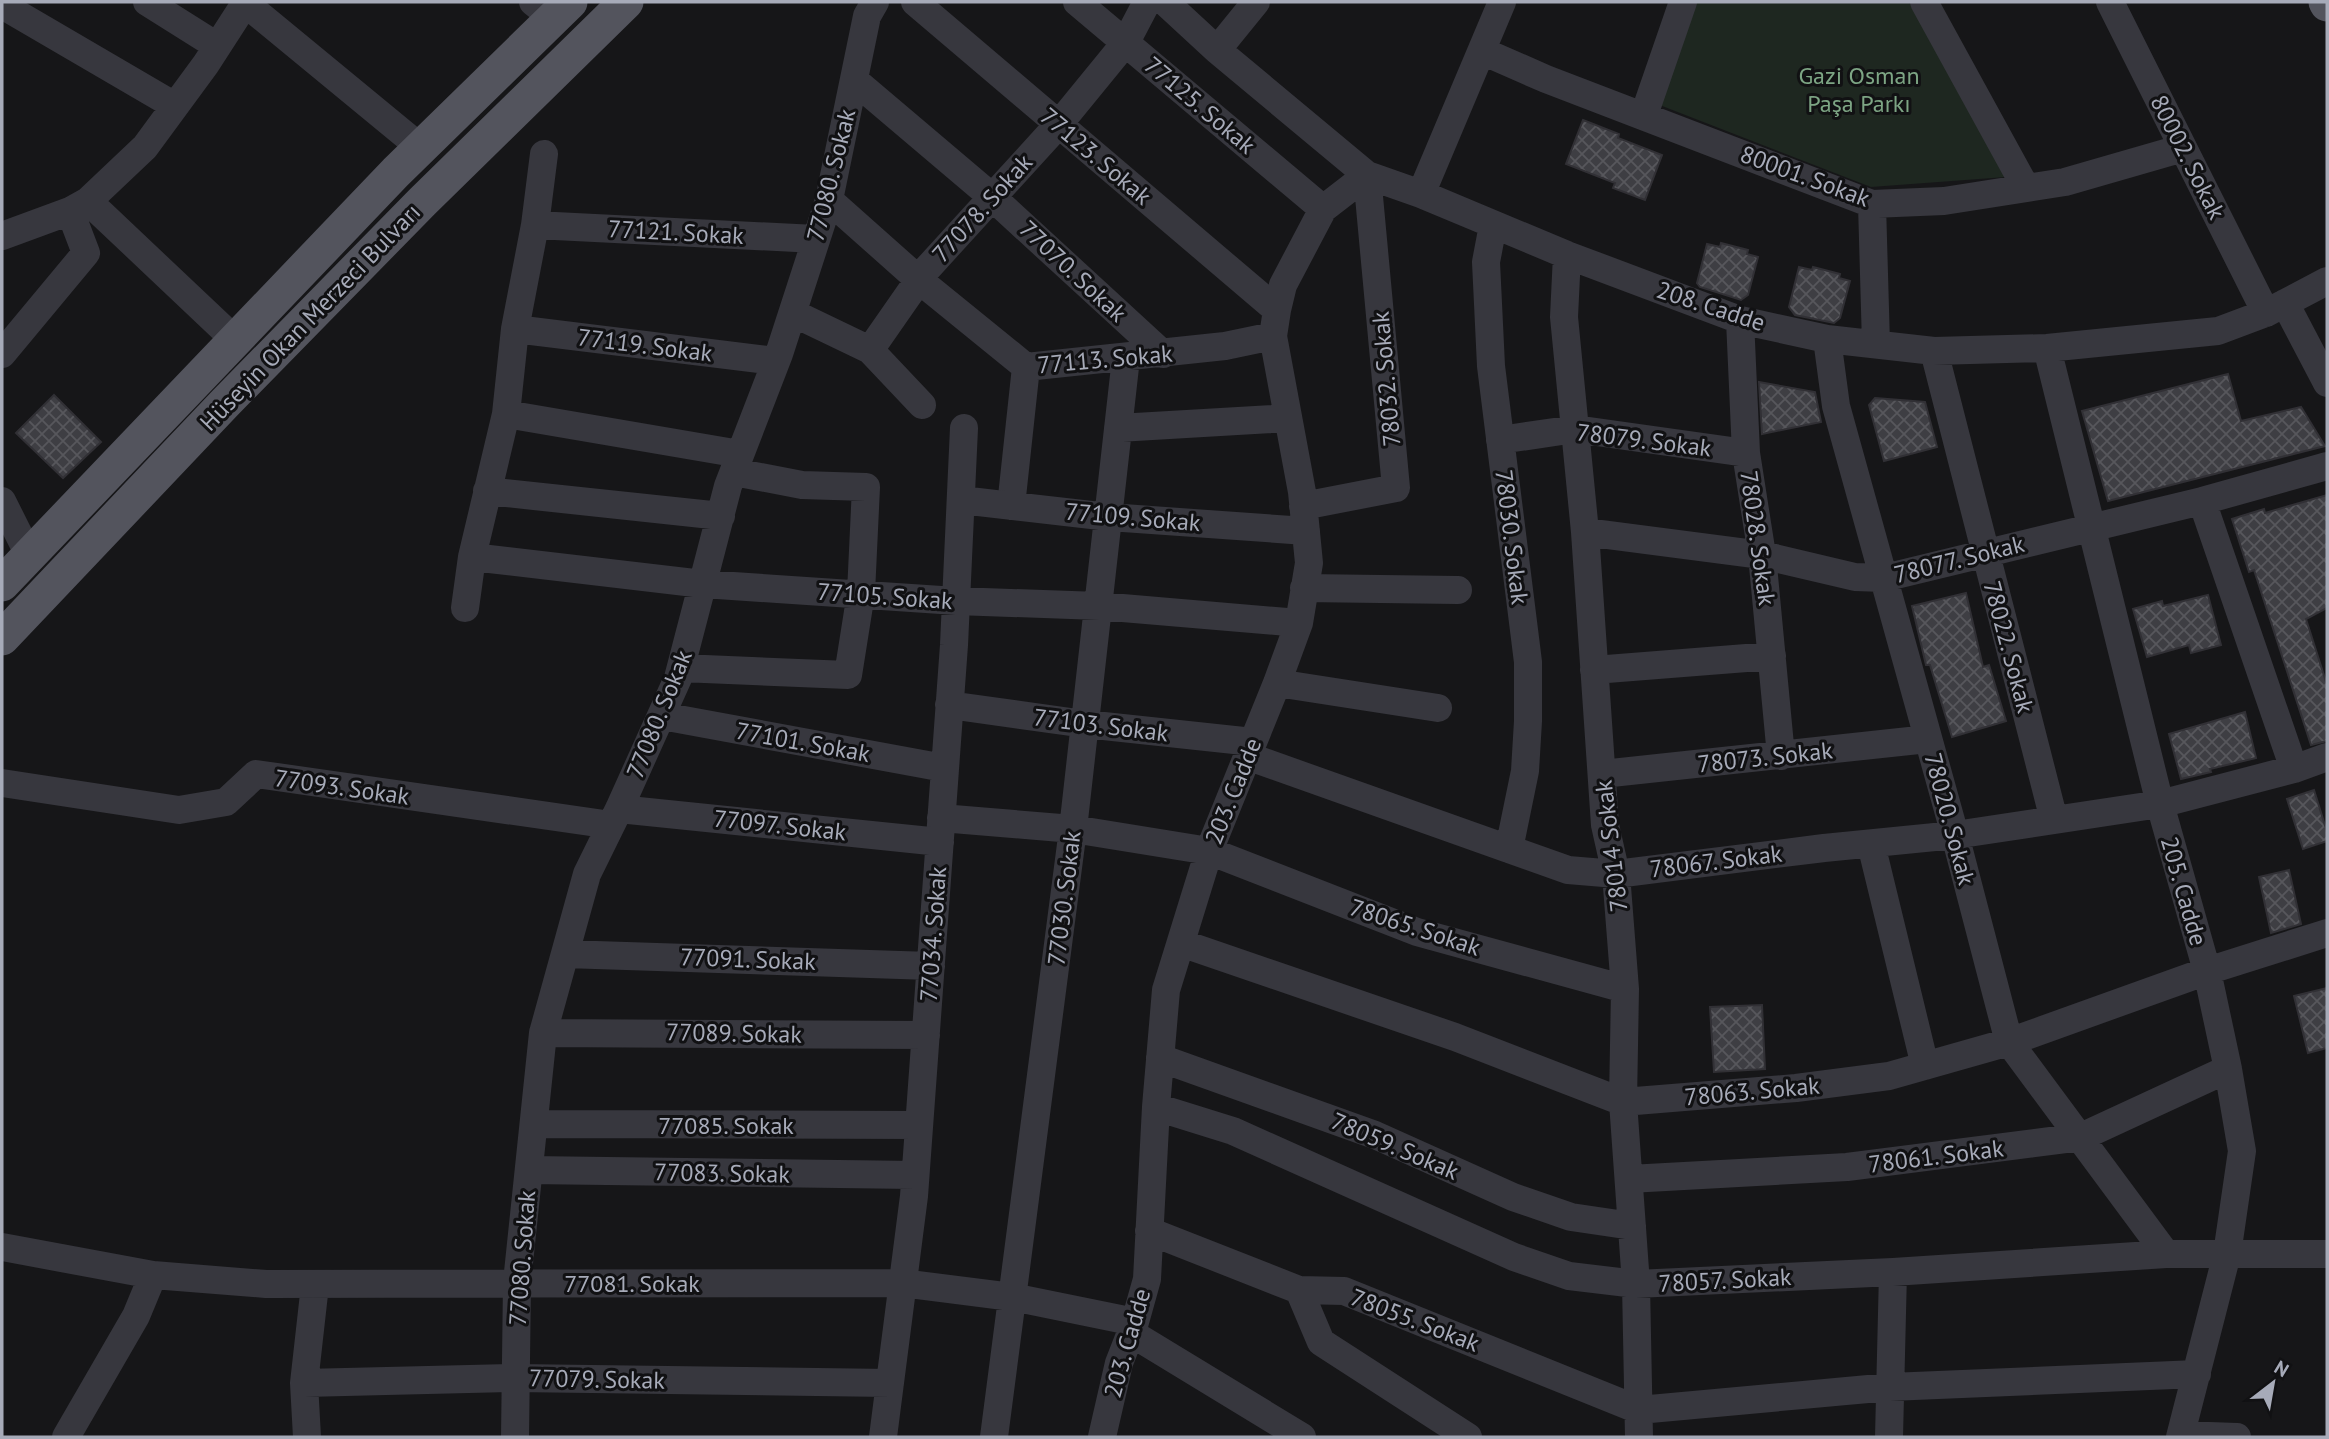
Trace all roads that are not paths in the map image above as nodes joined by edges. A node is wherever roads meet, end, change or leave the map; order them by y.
1 (147, 2) edge
2 (245, 2) edge
3 (626, 2) edge
4 (875, 2) edge
5 (915, 2) edge
6 (1077, 2) edge
7 (1147, 2) edge
8 (1165, 2) edge
9 (1256, 2) edge
10 (1502, 2) edge
11 (1683, 2) edge
12 (1924, 2) edge
13 (2110, 2) edge
14 (2, 5) edge
15 (552, 7) edge
16 (1126, 42) junction
17 (218, 46) junction
18 (1217, 50) junction
19 (1482, 51) junction
20 (854, 80) junction
21 (175, 106) junction
22 (1644, 115) junction
23 (1059, 124) junction
24 (421, 148) junction
25 (2183, 148) junction
26 (544, 154) dead end
27 (1367, 175) junction
28 (2026, 188) junction
29 (1421, 194) junction
30 (992, 197) junction
31 (829, 200) junction
32 (1872, 204) junction
33 (79, 206) junction
34 (1323, 209) junction
35 (535, 225) junction
36 (1493, 225) junction
37 (2, 236) edge
38 (816, 239) junction
39 (1567, 255) junction
40 (919, 279) junction
41 (2327, 281) edge
42 (2275, 308) junction
43 (793, 313) junction
44 (1740, 320) junction
45 (1275, 323) junction
46 (515, 330) junction
47 (1828, 339) junction
48 (235, 340) junction
49 (1876, 344) junction
50 (2047, 348) junction
51 (870, 350) junction
52 (1934, 351) junction
53 (2, 354) edge
54 (1163, 354) junction
55 (1126, 358) junction
56 (776, 361) junction
57 (1026, 367) junction
58 (2327, 383) edge
59 (922, 405) dead end
60 (506, 414) junction
61 (1288, 418) junction
62 (964, 428) dead end
63 (1118, 428) junction
64 (1575, 429) junction
65 (1500, 440) junction
66 (1746, 453) junction
67 (737, 463) junction
68 (2327, 466) edge
69 (486, 491) junction
70 (961, 500) junction
71 (2, 501) edge
72 (2202, 501) junction
73 (1011, 506) junction
74 (720, 516) junction
75 (1108, 517) junction
76 (1304, 518) junction
77 (2090, 528) junction
78 (1585, 532) junction
79 (1984, 552) junction
80 (29, 555) junction
81 (1762, 555) junction
82 (472, 557) junction
83 (1884, 578) junction
84 (2, 584) edge
85 (703, 584) junction
86 (1304, 588) junction
87 (1458, 590) dead end
88 (861, 593) junction
89 (956, 601) junction
90 (1099, 607) junction
91 (465, 608) dead end
92 (1299, 623) junction
93 (2, 638) edge
94 (1772, 656) junction
95 (681, 668) junction
96 (1594, 670) junction
97 (1277, 683) junction
98 (949, 705) junction
99 (1438, 708) dead end
100 (662, 716) junction
101 (1085, 724) junction
102 (1928, 740) junction
103 (1250, 749) junction
104 (1781, 756) junction
105 (2327, 757) edge
106 (944, 768) junction
107 (2294, 769) junction
108 (1602, 774) junction
109 (2, 783) edge
110 (2160, 804) junction
111 (615, 817) junction
112 (2054, 820) junction
113 (1073, 829) junction
114 (940, 830) junction
115 (1955, 835) junction
116 (1871, 844) junction
117 (1509, 849) junction
118 (1209, 851) junction
119 (1616, 874) junction
120 (2327, 933) edge
121 (1181, 943) junction
122 (565, 954) junction
123 (931, 966) junction
124 (2207, 971) junction
125 (1625, 989) junction
126 (543, 1032) junction
127 (926, 1035) junction
128 (2008, 1042) junction
129 (1160, 1058) junction
130 (1925, 1066) junction
131 (2228, 1069) junction
132 (1623, 1102) junction
133 (1156, 1107) junction
134 (534, 1124) junction
135 (919, 1125) junction
136 (2081, 1137) junction
137 (529, 1170) junction
138 (915, 1175) junction
139 (1629, 1180) junction
140 (1632, 1226) junction
141 (1149, 1231) junction
142 (2, 1247) edge
143 (2166, 1254) junction
144 (2227, 1254) junction
145 (2327, 1254) edge
146 (1893, 1272) junction
147 (153, 1275) junction
148 (517, 1282) junction
149 (902, 1283) junction
150 (1636, 1284) junction
151 (314, 1285) junction
152 (1299, 1290) junction
153 (1012, 1297) junction
154 (1133, 1328) junction
155 (2197, 1374) junction
156 (515, 1378) junction
157 (304, 1383) junction
158 (890, 1383) junction
159 (1890, 1387) junction
160 (1639, 1409) junction
161 (2181, 1436) edge
162 (66, 1437) edge
163 (307, 1437) edge
164 (515, 1437) edge
165 (883, 1437) edge
166 (994, 1437) edge
167 (1102, 1437) edge
168 (1302, 1437) edge
169 (1468, 1437) edge
170 (1639, 1437) edge
171 (1889, 1437) edge
172 (2237, 1437) edge

1 - 17 street
2 - 17 street
2 - 24 street
3 - 93 main road, Hüseyin Okan Merzeci Bulvarı
4 - 20 street, 77080. Sokak
5 - 23 street, 77123. Sokak
6 - 16 street, 77125. Sokak
7 - 16 street, 77078. Sokak
8 - 18 street, 208. Cadde
9 - 18 street
10 - 19 street
11 - 22 street
12 - 28 street
13 - 25 street, 80002. Sokak
14 - 21 street
15 - 24 main road, Hüseyin Okan Merzeci Bulvarı
16 - 23 street, 77078. Sokak
16 - 34 street, 77125. Sokak
17 - 21 street
18 - 27 street, 208. Cadde
19 - 22 street, 80001. Sokak
19 - 29 street
20 - 30 street, 77070. Sokak
20 - 31 street, 77080. Sokak
21 - 33 street
22 - 32 street, 80001. Sokak
23 - 30 street, 77078. Sokak
23 - 45 street, 77123. Sokak
24 - 48 main road, Hüseyin Okan Merzeci Bulvarı
25 - 28 street, 80001. Sokak
25 - 42 street, 80002. Sokak
26 - 35 street
27 - 29 street, 208. Cadde
27 - 34 street, 203. Cadde
27 - 76 street, 78032. Sokak
28 - 32 street, 80001. Sokak
29 - 36 street, 208. Cadde
30 - 40 street, 77078. Sokak
30 - 54 street, 77070. Sokak
31 - 38 street, 77080. Sokak
31 - 40 street, 77113. Sokak
32 - 49 street
33 - 37 street
33 - 48 street
33 - 53 street
34 - 45 street, 203. Cadde
35 - 38 street, 77121. Sokak
35 - 46 street
36 - 39 street, 208. Cadde
36 - 65 street, 78030. Sokak
38 - 43 street, 77080. Sokak
39 - 44 street, 208. Cadde
39 - 64 street, 78014 Sokak
40 - 51 street, 77078. Sokak
40 - 57 street, 77113. Sokak
41 - 42 street, 208. Cadde
42 - 50 street, 208. Cadde
42 - 58 street, 80002. Sokak
43 - 51 street
43 - 56 street, 77080. Sokak
44 - 47 street, 208. Cadde
44 - 66 street, 78028. Sokak
45 - 54 street, 77113. Sokak
45 - 61 street, 203. Cadde
46 - 56 street, 77119. Sokak
46 - 60 street
47 - 49 street, 208. Cadde
47 - 83 street, 78020. Sokak
48 - 80 main road, Hüseyin Okan Merzeci Bulvarı
49 - 52 street, 208. Cadde
50 - 52 street, 208. Cadde
50 - 77 street, 205. Cadde
51 - 59 street
52 - 79 street, 78022. Sokak
54 - 55 street, 77113. Sokak
55 - 57 street, 77113. Sokak
55 - 63 street, 77030. Sokak
56 - 67 street, 77080. Sokak
57 - 73 street
60 - 67 street
60 - 69 street
61 - 63 street
61 - 76 street, 203. Cadde
62 - 70 street, 77034. Sokak
63 - 75 street, 77030. Sokak
64 - 65 street, 78079. Sokak
64 - 66 street, 78079. Sokak
64 - 78 street, 78014 Sokak
65 - 117 street, 78030. Sokak
66 - 81 street, 78028. Sokak
67 - 74 street, 77080. Sokak
67 - 88 street
68 - 72 street, 78077. Sokak
69 - 74 street
69 - 82 street
70 - 73 street, 77109. Sokak
70 - 89 street, 77034. Sokak
71 - 80 street
72 - 77 street, 78077. Sokak
72 - 107 street
73 - 75 street, 77109. Sokak
74 - 85 street, 77080. Sokak
75 - 76 street, 77109. Sokak
75 - 90 street, 77030. Sokak
76 - 86 street, 203. Cadde
77 - 79 street, 78077. Sokak
77 - 110 street, 205. Cadde
78 - 81 street, 78077. Sokak
78 - 96 street, 78014 Sokak
79 - 83 street, 78077. Sokak
79 - 112 street, 78022. Sokak
80 - 84 main road, Hüseyin Okan Merzeci Bulvarı
81 - 83 street, 78077. Sokak
81 - 94 street, 78028. Sokak
82 - 85 street, 77105. Sokak
82 - 91 street
83 - 102 street, 78020. Sokak
85 - 88 street, 77105. Sokak
85 - 95 street, 77080. Sokak
86 - 87 street
86 - 92 street, 203. Cadde
88 - 89 street, 77105. Sokak
88 - 95 street
89 - 90 street, 77105. Sokak
89 - 98 street, 77034. Sokak
90 - 92 street, 77105. Sokak
90 - 101 street, 77030. Sokak
92 - 97 street, 203. Cadde
94 - 96 street
94 - 104 street, 78028. Sokak
95 - 100 street, 77080. Sokak
96 - 108 street, 78014 Sokak
97 - 99 street
97 - 103 street, 203. Cadde
98 - 101 street, 77103. Sokak
98 - 106 street, 77034. Sokak
100 - 106 street, 77101. Sokak
100 - 111 street, 77080. Sokak
101 - 103 street, 77103. Sokak
101 - 113 street, 77030. Sokak
102 - 104 street, 78073. Sokak
102 - 115 street, 78020. Sokak
103 - 117 street, 78067. Sokak
103 - 118 street, 203. Cadde
104 - 108 street, 78073. Sokak
105 - 107 street, 78067. Sokak
106 - 114 street, 77034. Sokak
107 - 110 street, 78067. Sokak
108 - 119 street, 78014 Sokak
109 - 111 street, 77093. Sokak
110 - 112 street, 78067. Sokak
110 - 124 street, 205. Cadde
111 - 114 street, 77097. Sokak
111 - 122 street, 77080. Sokak
112 - 115 street, 78067. Sokak
113 - 114 street, 77097. Sokak
113 - 118 street, 77097. Sokak
113 - 153 street, 77030. Sokak
114 - 123 street, 77034. Sokak
115 - 116 street, 78067. Sokak
115 - 128 street, 78020. Sokak
116 - 119 street, 78067. Sokak
116 - 130 street
117 - 119 street, 78067. Sokak
118 - 121 street, 203. Cadde
118 - 125 street, 78065. Sokak
119 - 125 street, 78014 Sokak
120 - 124 street, 78063. Sokak
121 - 129 street, 203. Cadde
121 - 132 street, 78063. Sokak
122 - 123 street, 77091. Sokak
122 - 126 street, 77080. Sokak
123 - 127 street, 77034. Sokak
124 - 128 street, 78063. Sokak
124 - 131 street, 205. Cadde
125 - 132 street, 78014 Sokak
126 - 127 street, 77089. Sokak
126 - 134 street, 77080. Sokak
127 - 135 street, 77034. Sokak
128 - 130 street, 78063. Sokak
128 - 136 street, 78020. Sokak
129 - 133 street, 203. Cadde
129 - 140 street, 78059. Sokak
130 - 132 street, 78063. Sokak
131 - 136 street, 78061. Sokak
131 - 144 street, 205. Cadde
132 - 139 street, 78014 Sokak
133 - 141 street, 203. Cadde
133 - 150 street, 78057. Sokak
134 - 135 street, 77085. Sokak
134 - 137 street, 77080. Sokak
135 - 138 street, 77034. Sokak
136 - 139 street, 78061. Sokak
136 - 143 street, 78020. Sokak
137 - 138 street, 77083. Sokak
137 - 148 street, 77080. Sokak
138 - 149 street, 77034. Sokak
139 - 140 street, 78014 Sokak
140 - 150 street, 78014 Sokak
141 - 152 street, 78055. Sokak
141 - 154 street, 203. Cadde
142 - 147 street, 77081. Sokak
143 - 144 street, 78057. Sokak
143 - 146 street, 78057. Sokak
144 - 145 street, 78057. Sokak
144 - 155 street, 205. Cadde
146 - 150 street, 78057. Sokak
146 - 159 street
147 - 151 street, 77081. Sokak
147 - 162 street
148 - 149 street, 77081. Sokak
148 - 151 street, 77081. Sokak
148 - 156 street, 77080. Sokak
149 - 153 street, 77081. Sokak
149 - 158 street, 77034. Sokak
150 - 160 street, 78014 Sokak
151 - 157 street
152 - 160 street, 78055. Sokak
152 - 169 street
153 - 154 street, 77081. Sokak
153 - 166 street, 77030. Sokak
154 - 167 street, 203. Cadde
154 - 168 street, 77081. Sokak
155 - 159 street
155 - 161 street, 205. Cadde
156 - 157 street, 77079. Sokak
156 - 158 street, 77079. Sokak
156 - 164 street, 77080. Sokak
157 - 163 street
158 - 165 street, 77034. Sokak
159 - 160 street
159 - 171 street
160 - 170 street, 78014 Sokak
161 - 172 street

